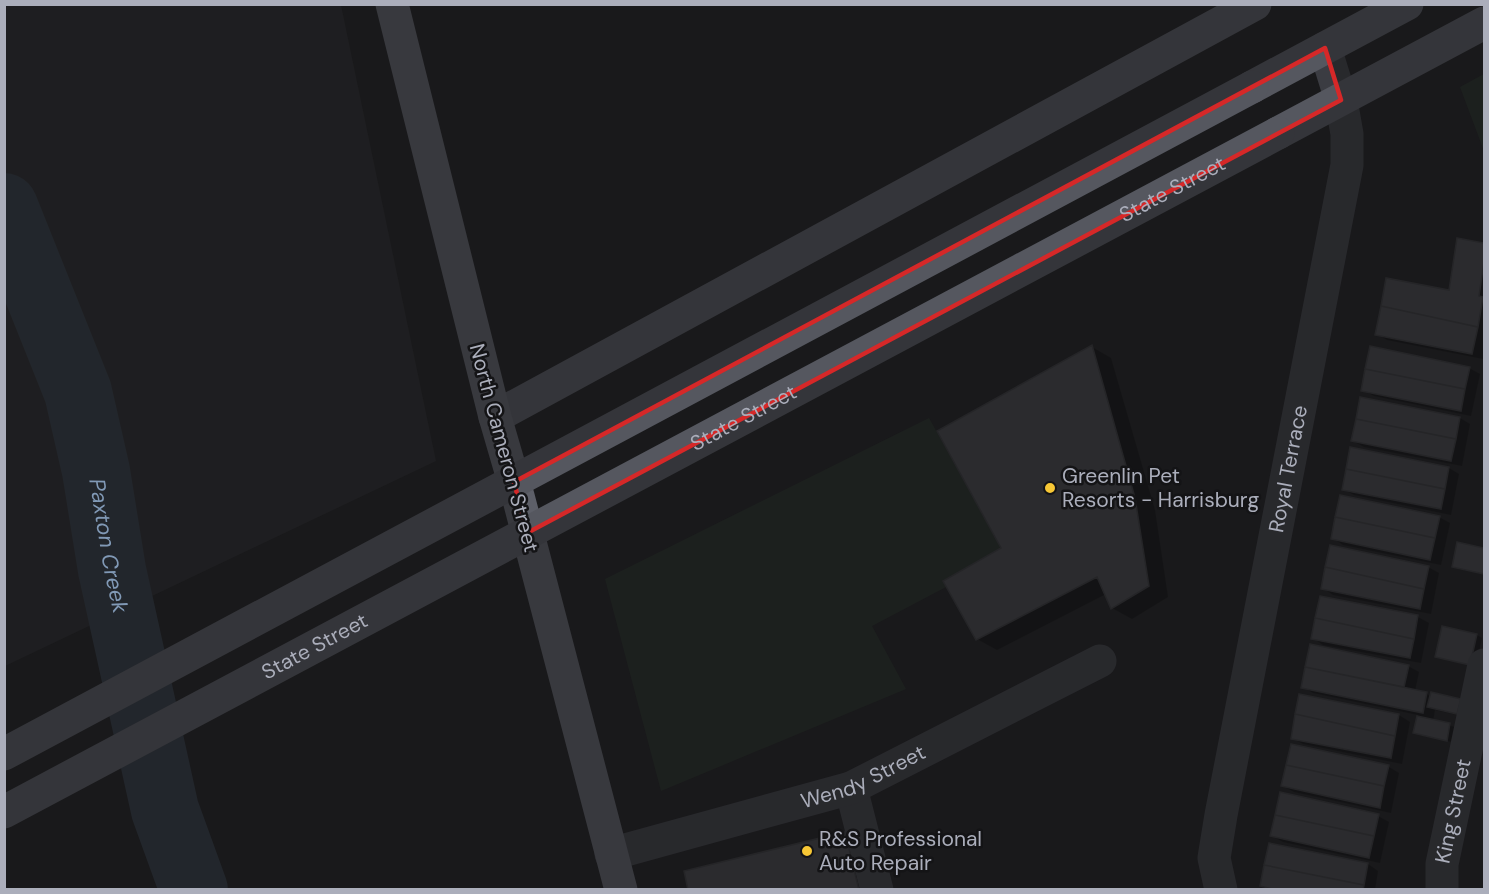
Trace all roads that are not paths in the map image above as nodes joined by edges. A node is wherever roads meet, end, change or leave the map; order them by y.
1 (392, 4) edge
2 (1255, 4) edge
3 (1407, 4) edge
4 (1485, 23) edge
5 (1325, 48) junction
6 (1341, 100) junction
7 (495, 417) junction
8 (1100, 662) dead end
9 (1485, 665) edge
10 (4, 754) edge
11 (851, 788) junction
12 (4, 812) edge
13 (611, 854) junction
14 (621, 890) edge
15 (877, 890) edge
16 (1221, 890) edge
17 (1442, 890) edge

1 - 7 highway, North Cameron Street
2 - 7 main road
3 - 5 main road
4 - 6 main road, State Street
5 - 6 street, Royal Terrace
5 - 10 main road, bridge
6 - 12 main road, State Street, bridge
6 - 16 street, Royal Terrace
7 - 13 highway, North Cameron Street
8 - 11 street, Wendy Street
9 - 17 street, King Street
11 - 13 street, Wendy Street
11 - 15 street
13 - 14 highway, North Cameron Street

